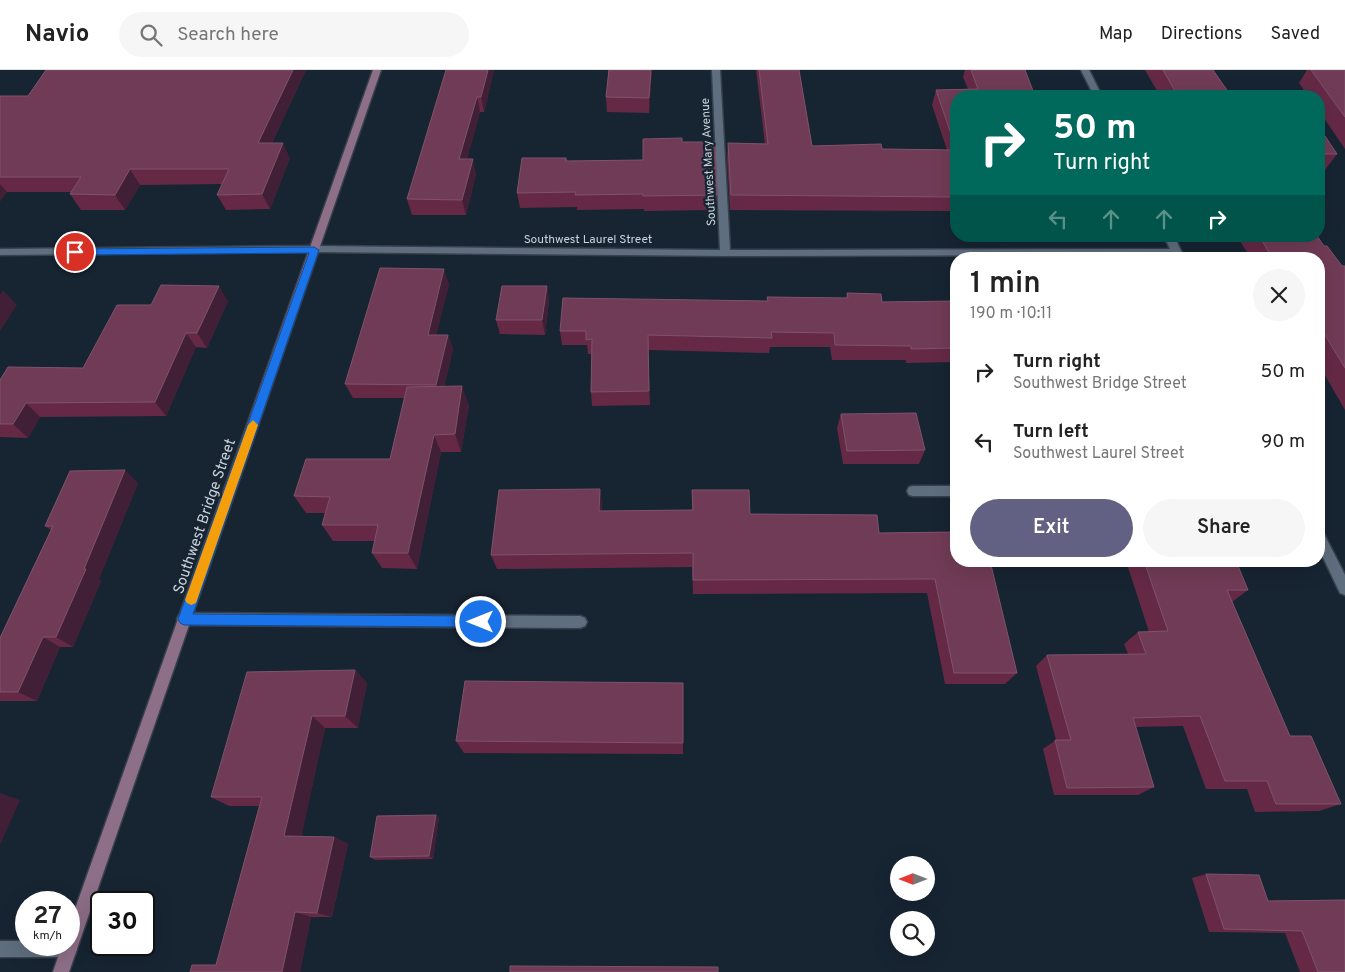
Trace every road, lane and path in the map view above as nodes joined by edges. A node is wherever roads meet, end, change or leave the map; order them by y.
1 (377, 70) edge
2 (716, 70) edge
3 (1085, 70) edge
4 (1095, 90) edge
5 (314, 250) junction
6 (0, 252) edge
7 (726, 253) junction
8 (950, 254) edge
9 (914, 491) dead end
10 (950, 491) edge
11 (1325, 548) edge
12 (1345, 589) edge
13 (184, 619) junction
14 (580, 622) dead end
15 (80, 920) edge
16 (0, 949) edge
17 (15, 949) edge
18 (67, 956) edge
19 (61, 972) edge

1 - 5 street, Southwest Bridge Street
2 - 7 street, Southwest Mary Avenue
3 - 4 street
5 - 6 street, Southwest Laurel Street
5 - 7 street, Southwest Laurel Street
5 - 13 street, Southwest Bridge Street
7 - 8 street, Southwest Laurel Street
9 - 10 street
11 - 12 street
13 - 14 street
13 - 15 street, Southwest Bridge Street
16 - 17 street
18 - 19 street, Southwest Bridge Street

